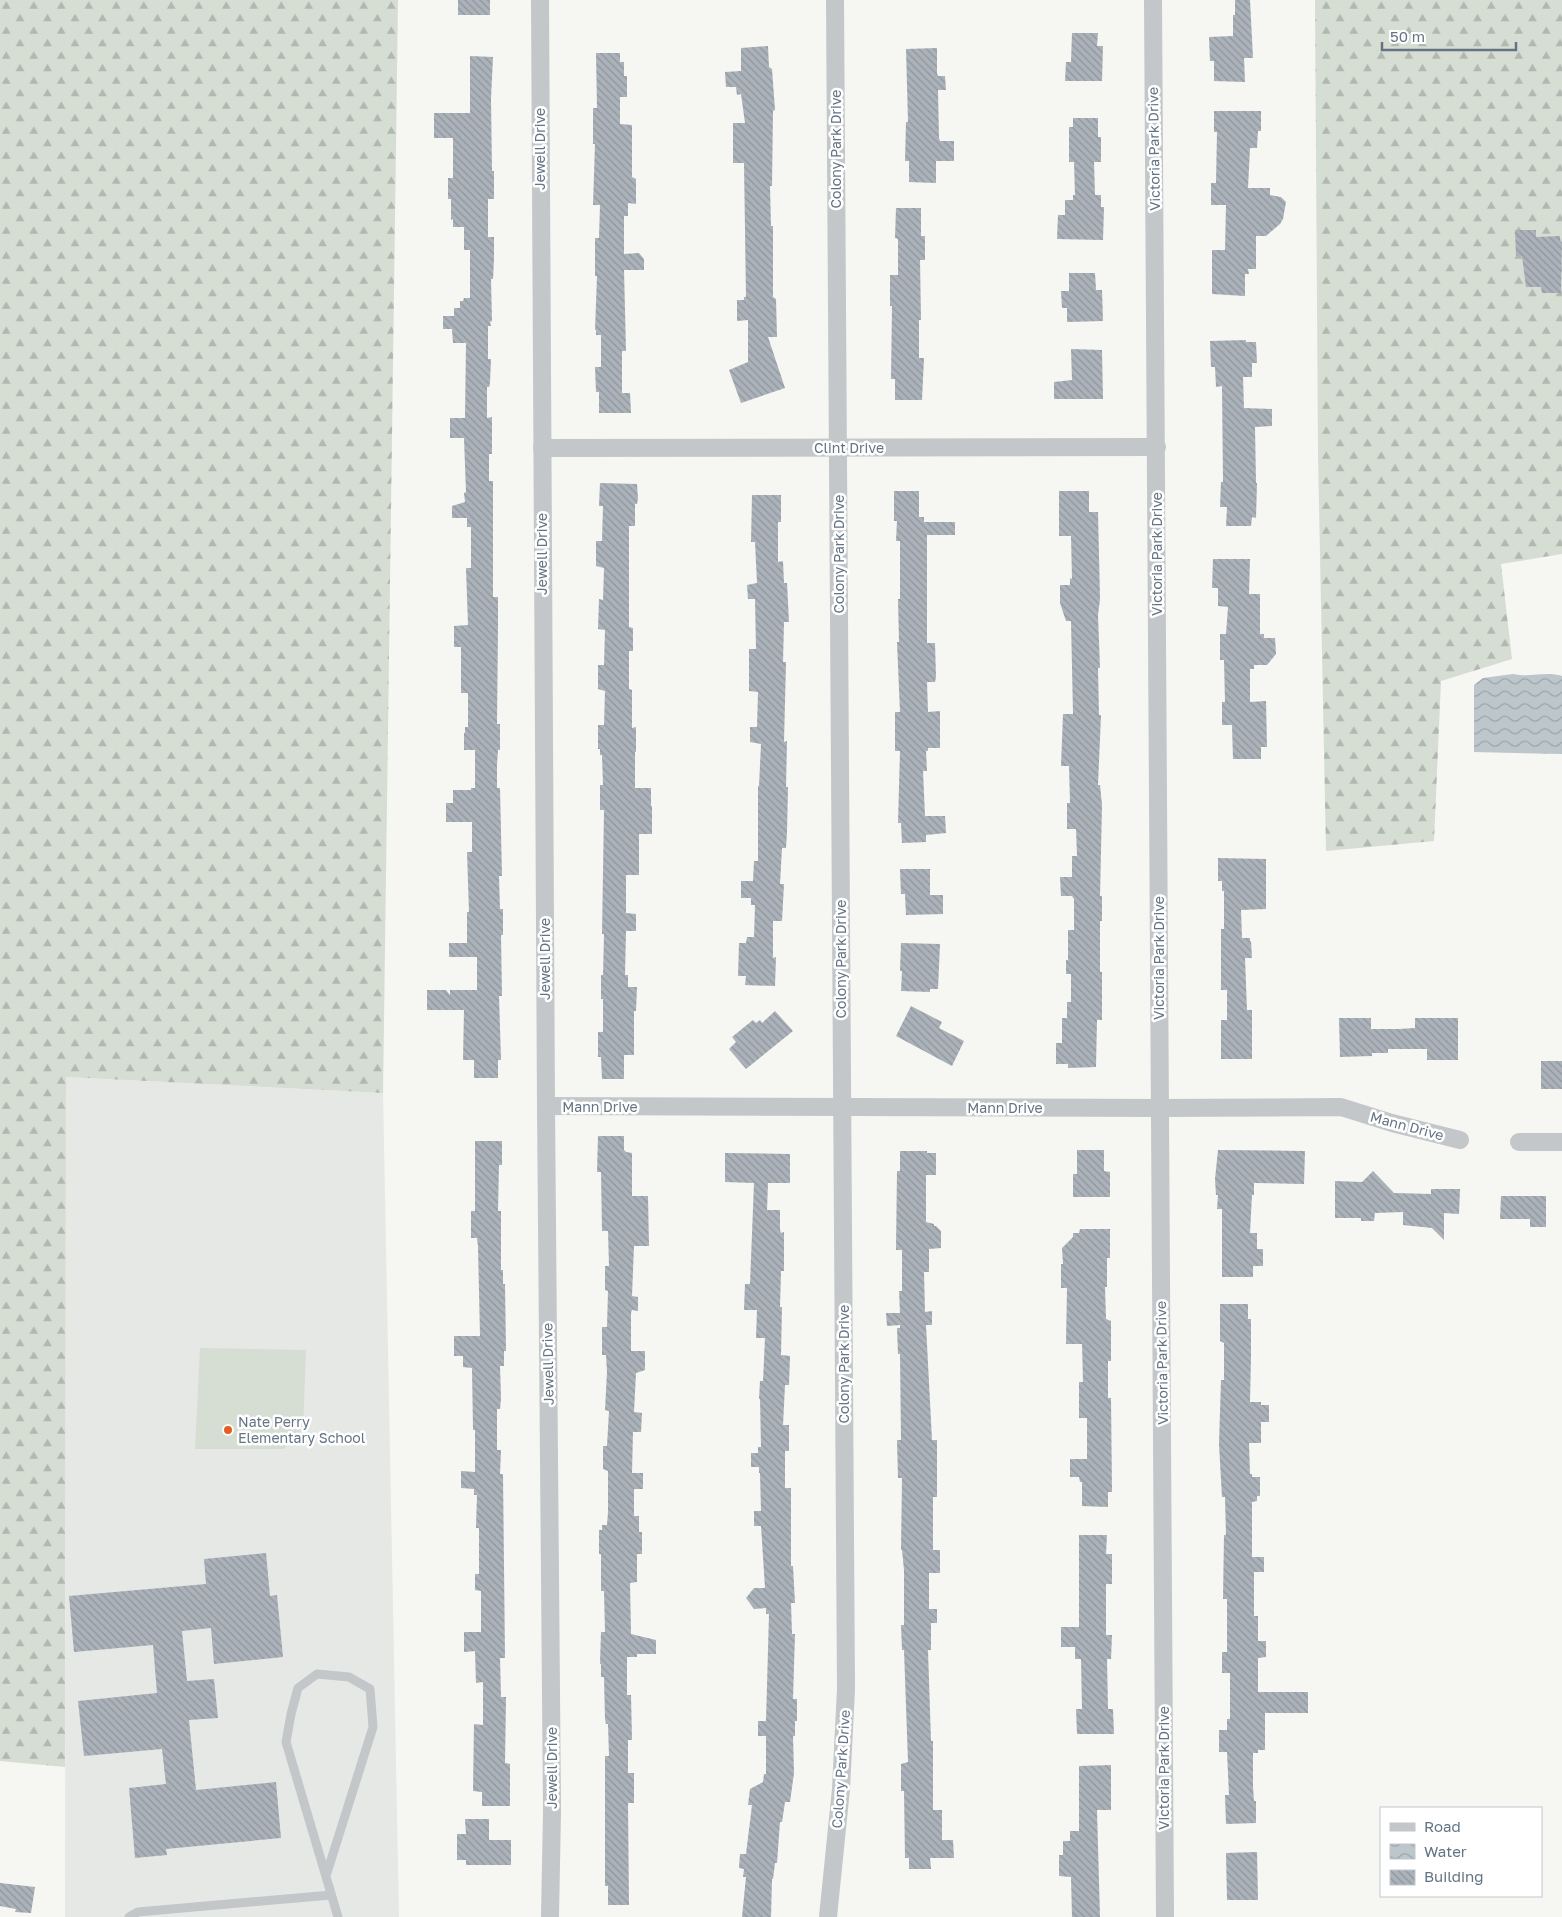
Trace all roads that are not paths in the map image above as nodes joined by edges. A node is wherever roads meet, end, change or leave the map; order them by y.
1 (540, 0) edge
2 (835, 0) edge
3 (1153, 0) edge
4 (1157, 447) junction
5 (542, 448) junction
6 (839, 448) junction
7 (546, 1106) junction
8 (842, 1108) junction
9 (1160, 1108) junction
10 (1460, 1140) dead end
11 (1519, 1142) dead end
12 (1562, 1142) edge
13 (326, 1876) junction
14 (331, 1895) junction
15 (129, 1917) edge
16 (338, 1917) edge
17 (550, 1917) edge
18 (828, 1917) edge
19 (1165, 1917) edge

1 - 5 street, Jewell Drive
2 - 6 street, Colony Park Drive
3 - 4 street, Victoria Park Drive
4 - 6 street, Clint Drive
4 - 9 street, Victoria Park Drive
5 - 6 street, Clint Drive
5 - 7 street, Jewell Drive
6 - 8 street, Colony Park Drive
7 - 8 street, Mann Drive
7 - 17 street, Jewell Drive
8 - 9 street, Mann Drive
8 - 18 street, Colony Park Drive
9 - 10 street, Mann Drive
9 - 19 street, Victoria Park Drive
11 - 12 street
13 - 13 lane
13 - 14 lane
14 - 15 lane
14 - 16 lane

